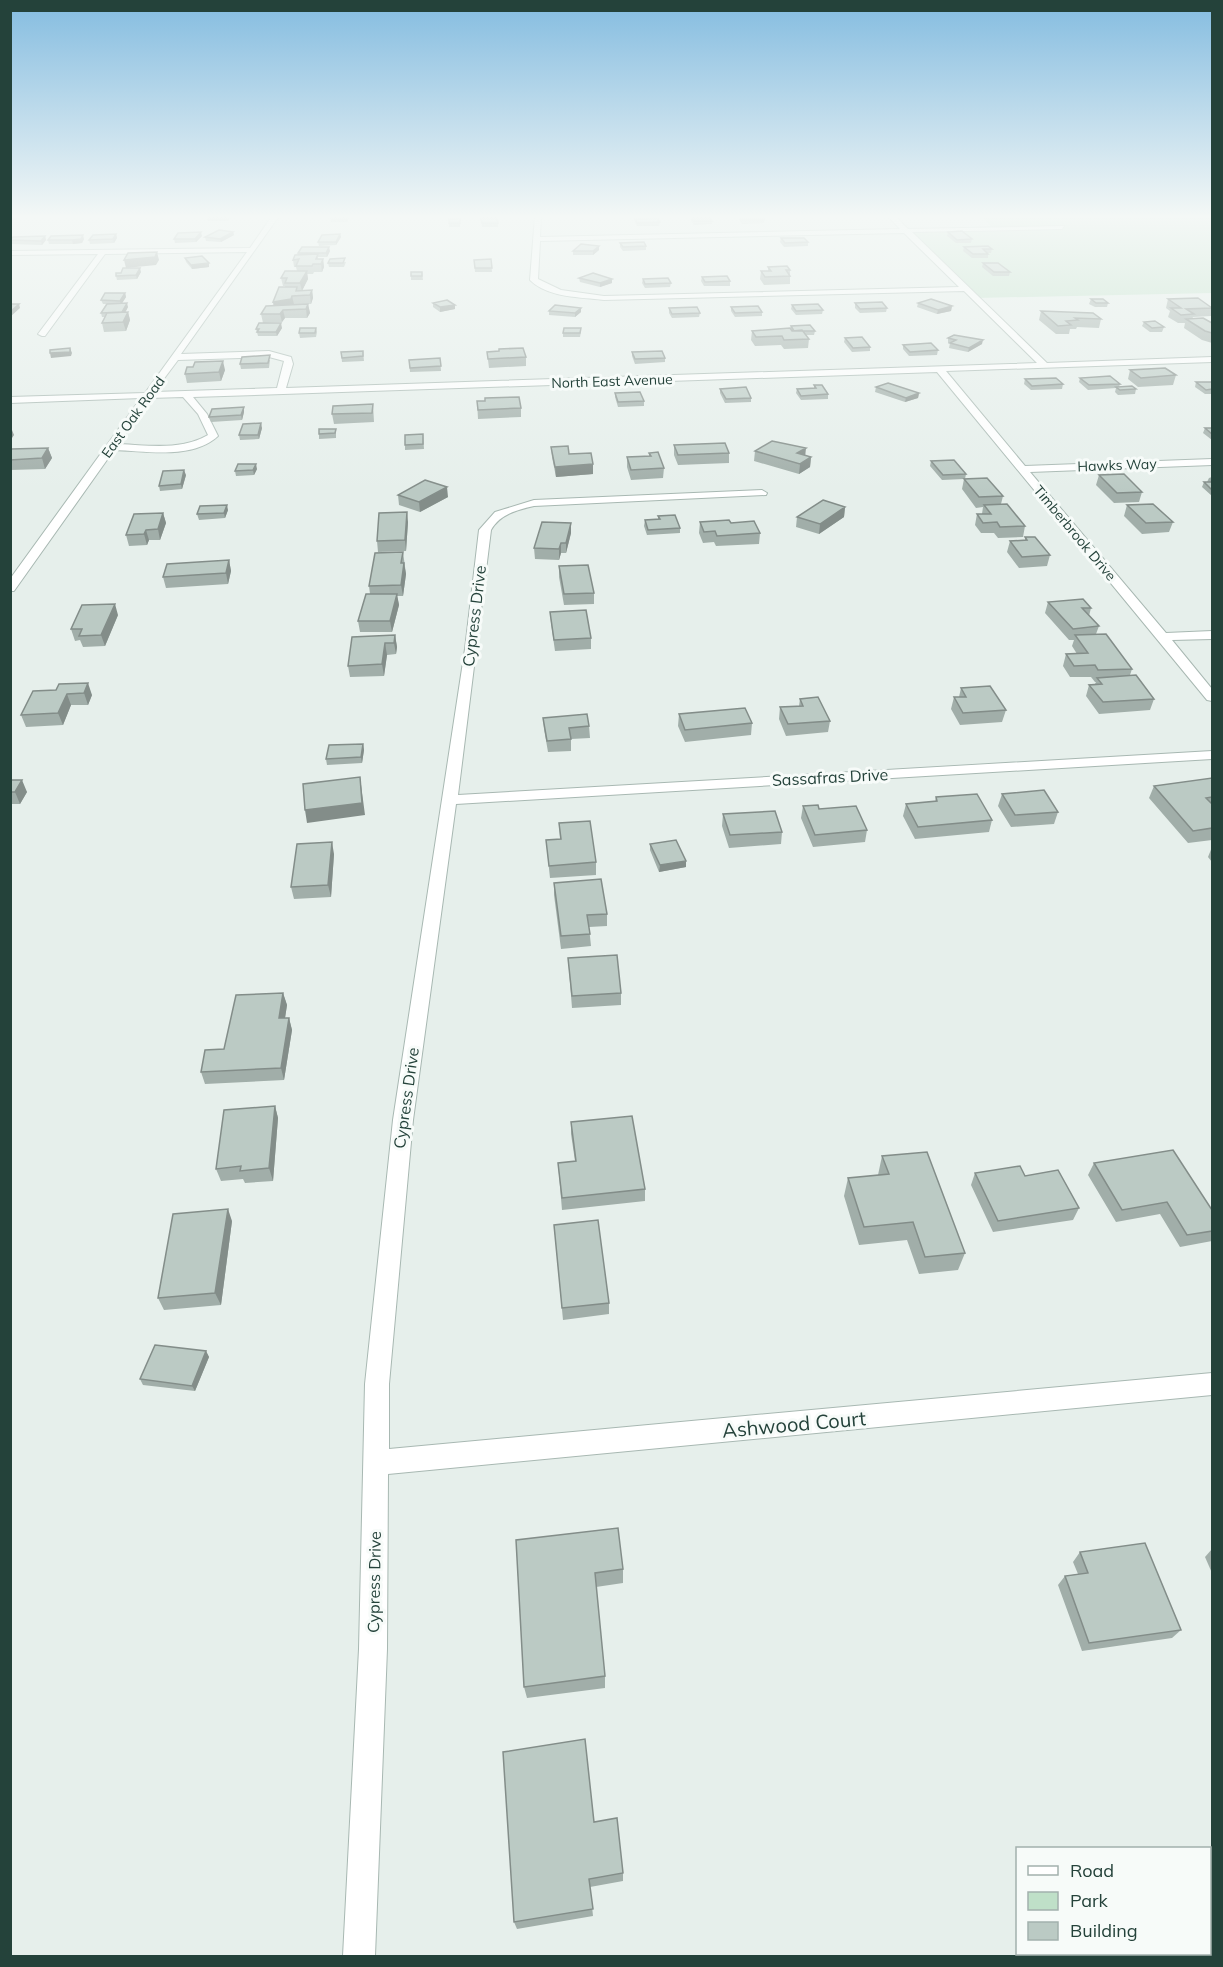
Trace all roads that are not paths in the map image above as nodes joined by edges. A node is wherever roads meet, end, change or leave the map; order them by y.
1 (62, 308) edge
2 (211, 308) edge
3 (984, 308) edge
4 (42, 334) dead end
5 (176, 357) junction
6 (1212, 360) edge
7 (1044, 365) junction
8 (939, 369) junction
9 (280, 392) junction
10 (186, 395) junction
11 (148, 396) junction
12 (10, 400) edge
13 (111, 447) junction
14 (1212, 462) edge
15 (1022, 469) junction
16 (762, 493) dead end
17 (10, 588) edge
18 (1212, 634) edge
19 (1162, 637) junction
20 (1212, 697) edge
21 (1212, 755) edge
22 (448, 800) junction
23 (1212, 1384) edge
24 (376, 1463) junction
25 (359, 1956) edge

1 - 4 street
2 - 5 street, East Oak Road
3 - 7 street
5 - 9 street
5 - 11 street, East Oak Road
6 - 7 street, North East Avenue
7 - 8 street, North East Avenue
8 - 9 street, North East Avenue
8 - 15 street, Timberbrook Drive
9 - 10 street, North East Avenue
10 - 11 street, North East Avenue
10 - 13 street
11 - 12 street, North East Avenue
11 - 13 street, East Oak Road
13 - 17 street, East Oak Road
14 - 15 street, Hawks Way
15 - 19 street, Timberbrook Drive
16 - 22 street, Cypress Drive
18 - 19 street
19 - 20 street, Timberbrook Drive
21 - 22 street, Sassafras Drive
22 - 24 street, Cypress Drive
23 - 24 street, Ashwood Court
24 - 25 street, Cypress Drive

